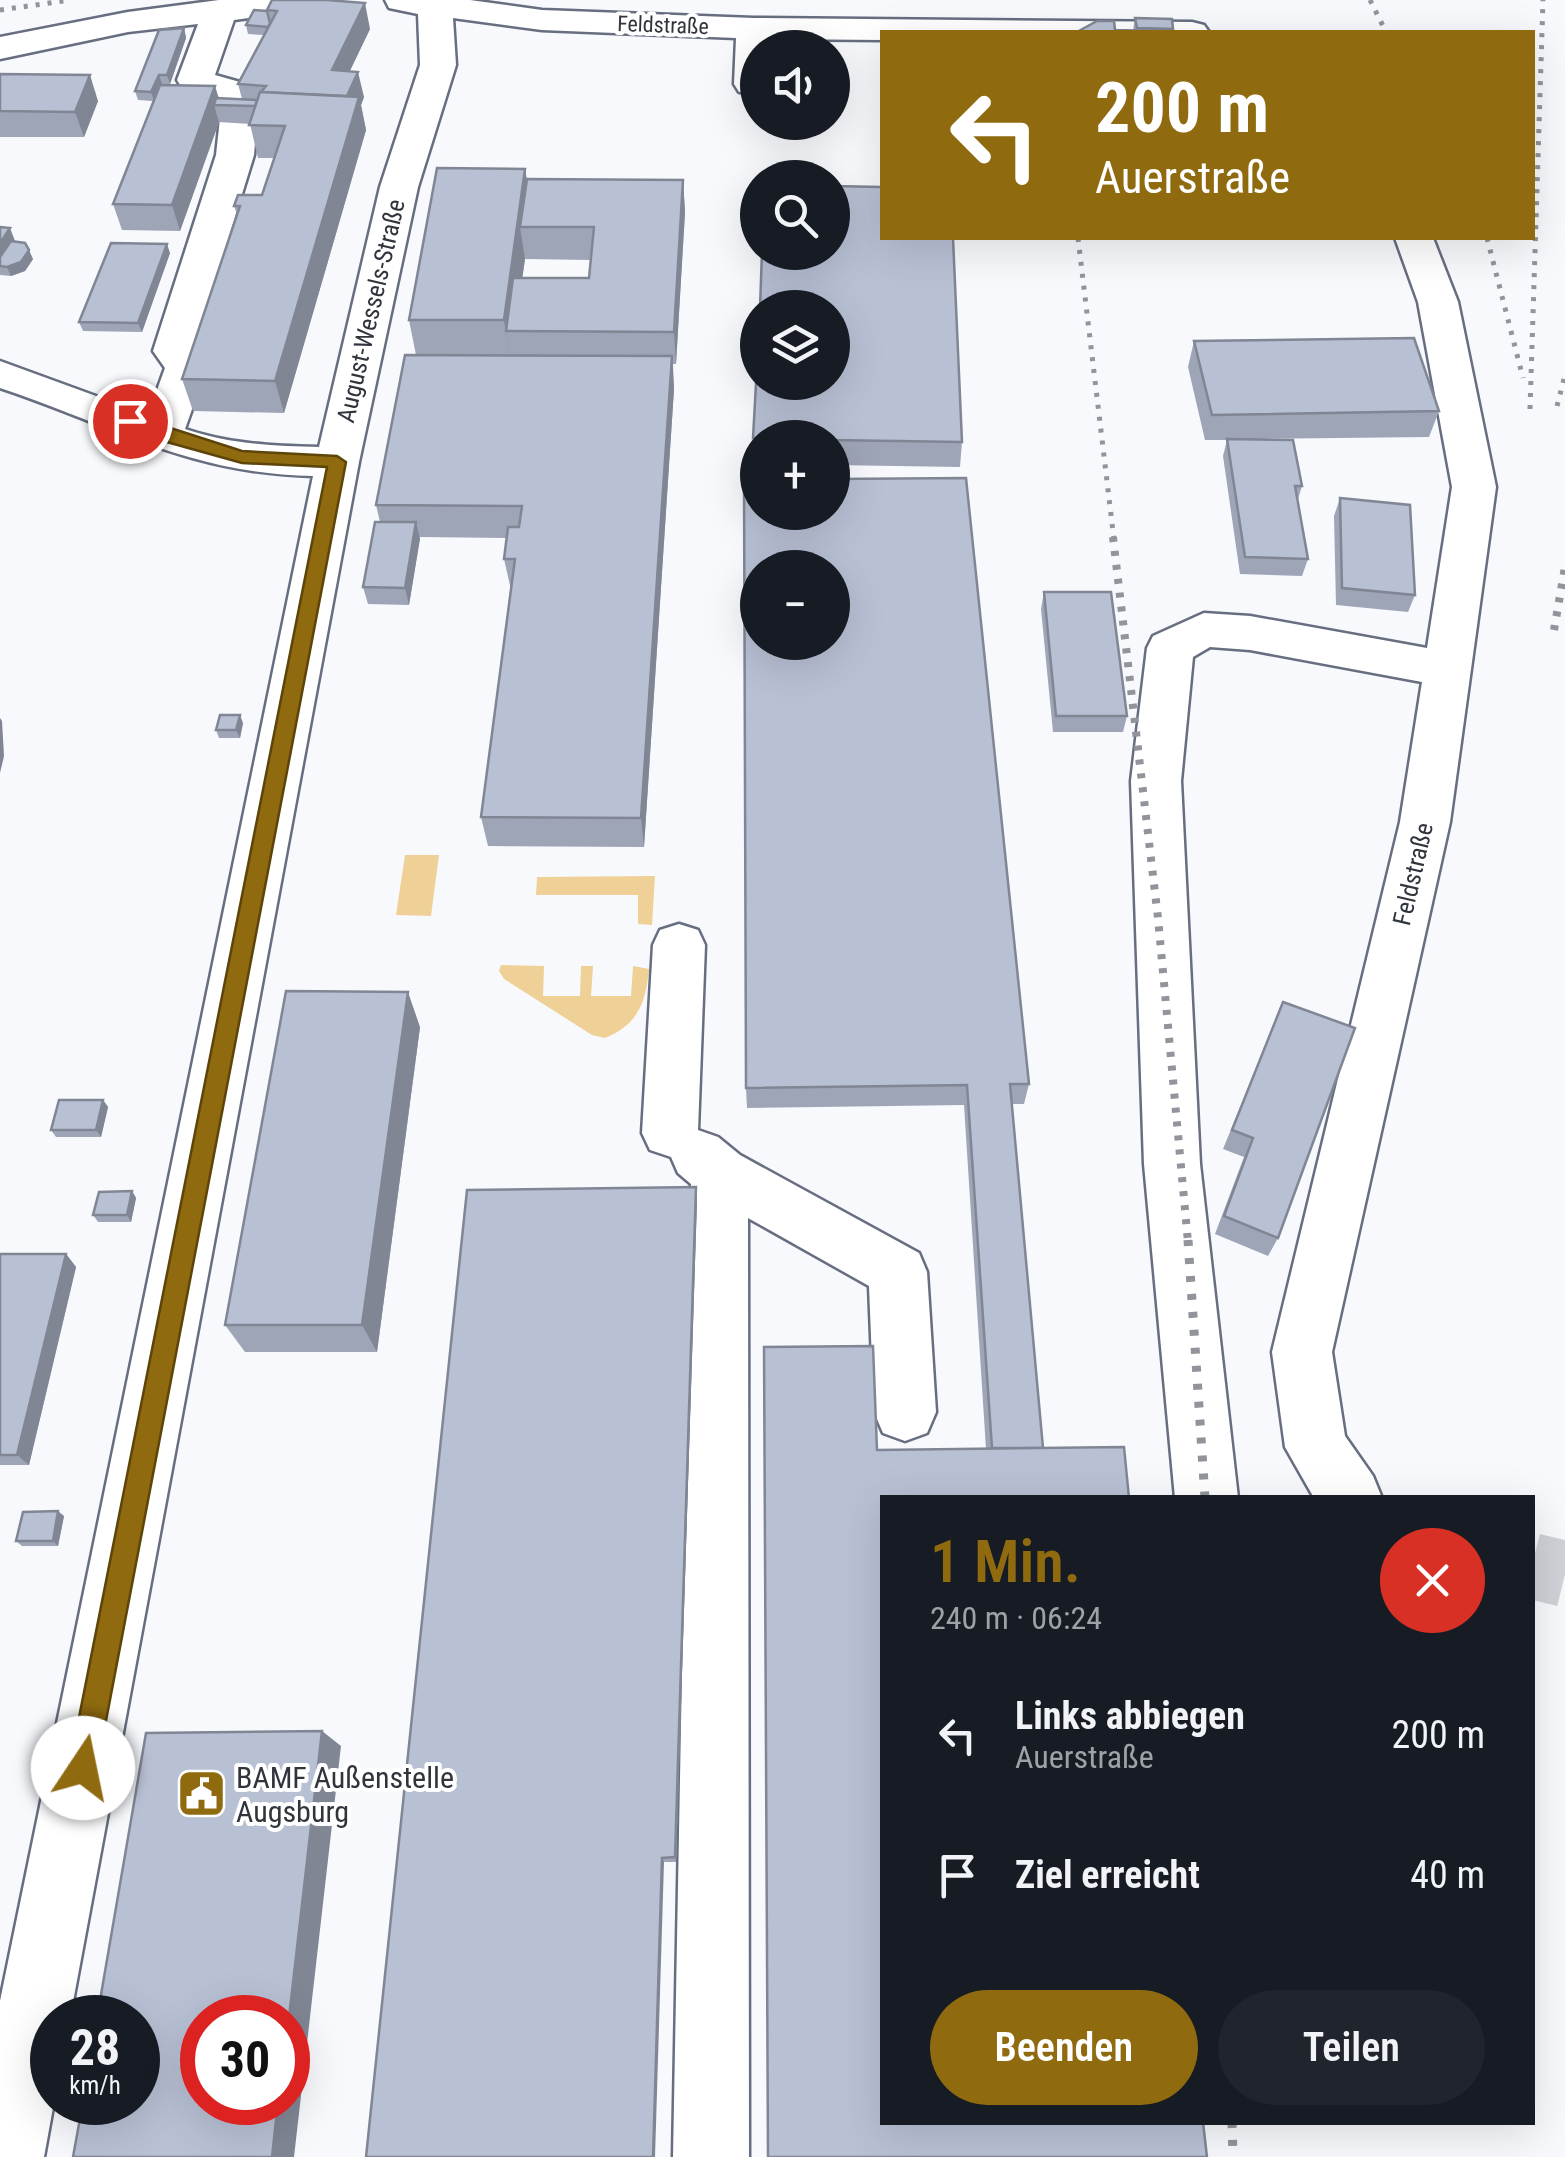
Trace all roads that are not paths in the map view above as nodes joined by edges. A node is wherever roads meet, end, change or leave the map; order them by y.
1 (310, 0) edge
2 (393, 0) edge
3 (433, 4) edge
4 (220, 10) junction
5 (754, 28) joint
6 (945, 30) edge
7 (0, 48) edge
8 (1415, 240) edge
9 (0, 374) edge
10 (162, 435) junction
11 (337, 462) junction
12 (1448, 670) junction
13 (679, 945) dead end
14 (696, 1154) junction
15 (905, 1412) dead end
16 (1206, 1495) edge
17 (1349, 1495) edge
18 (6, 2157) edge
19 (711, 2157) edge

1 - 4 street
2 - 3 street, Feldstraße
3 - 5 street, Feldstraße
3 - 11 street, August-Wessels-Straße
4 - 7 street
4 - 10 street
5 - 6 street, Feldstraße
8 - 12 street, Feldstraße
9 - 10 street
10 - 11 street
11 - 18 street, August-Wessels-Straße
12 - 16 street
12 - 17 street, Feldstraße
13 - 14 street
14 - 15 street
14 - 19 street

